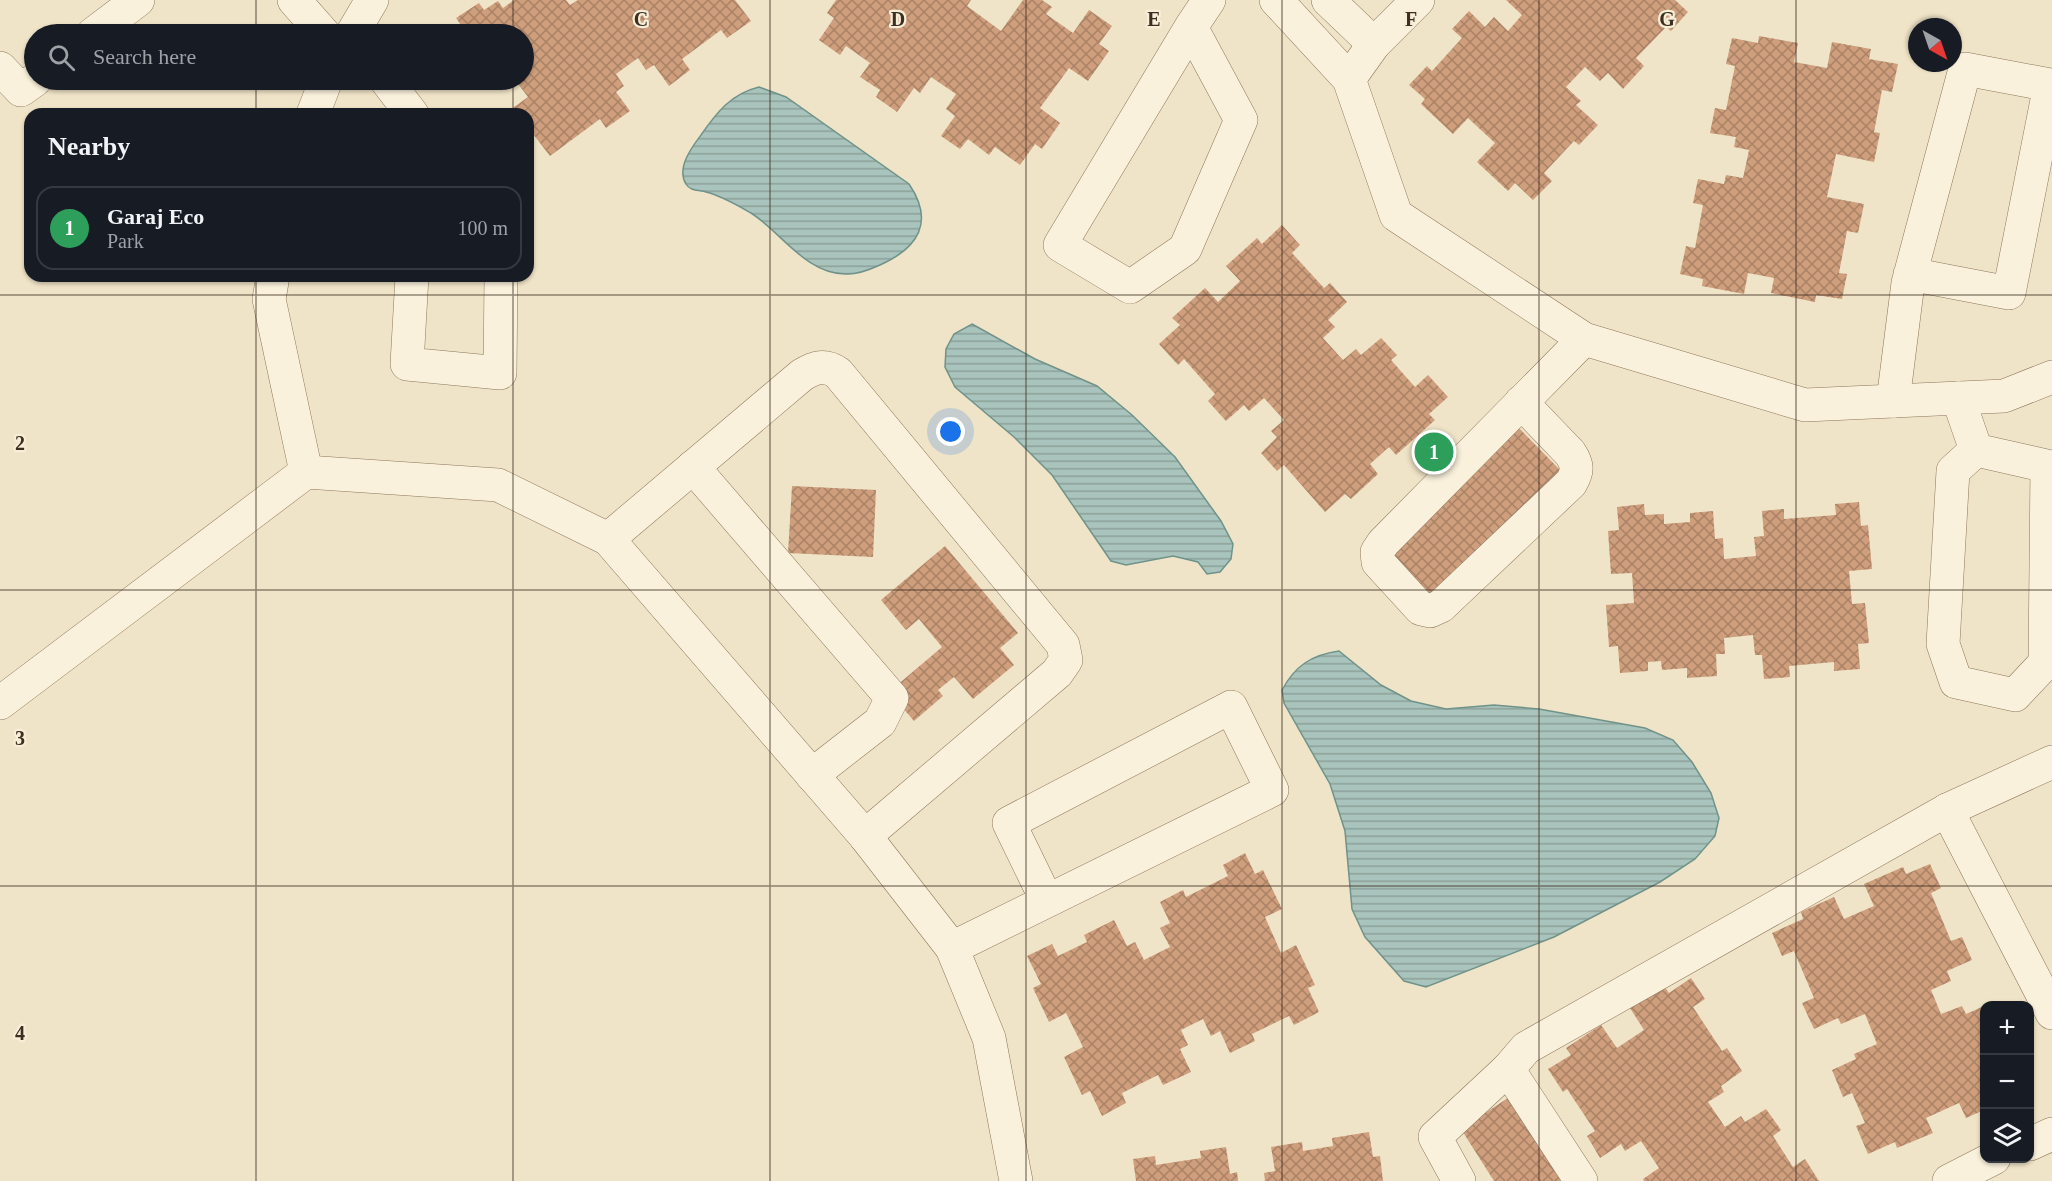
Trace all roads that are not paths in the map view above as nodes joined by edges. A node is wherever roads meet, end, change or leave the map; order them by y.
1 (138, 0) edge
2 (294, 0) edge
3 (372, 0) edge
4 (1209, 0) edge
5 (1276, 0) edge
6 (1328, 0) edge
7 (1418, 0) edge
8 (106, 24) edge
9 (315, 24) edge
10 (358, 24) edge
11 (1191, 27) junction
12 (1374, 44) junction
13 (0, 68) edge
14 (1349, 79) junction
15 (24, 88) edge
16 (322, 90) edge
17 (394, 90) edge
18 (315, 108) edge
19 (407, 108) edge
20 (1910, 274) junction
21 (272, 282) edge
22 (412, 282) edge
23 (501, 282) edge
24 (1584, 339) junction
25 (2052, 378) edge
26 (1958, 398) junction
27 (1893, 401) junction
28 (1521, 402) junction
29 (1976, 450) junction
30 (693, 466) junction
31 (306, 472) junction
32 (608, 539) junction
33 (0, 703) edge
34 (2052, 762) edge
35 (812, 774) junction
36 (1947, 810) junction
37 (865, 836) junction
38 (1047, 901) junction
39 (952, 948) junction
40 (2052, 1013) edge
41 (1508, 1069) junction
42 (2052, 1134) edge
43 (2034, 1142) edge
44 (1984, 1163) edge
45 (1016, 1181) edge
46 (1459, 1181) edge
47 (1581, 1181) edge
48 (1949, 1181) edge

1 - 8 street
2 - 9 street
3 - 10 street
4 - 11 street
5 - 14 street
6 - 12 street
7 - 12 street
11 - 11 street
12 - 14 street
13 - 15 street
14 - 24 street
16 - 18 street
17 - 19 street
20 - 20 street
20 - 27 street
21 - 31 street
22 - 23 street
24 - 27 street
24 - 28 street
25 - 26 street
26 - 27 street
26 - 29 street
28 - 28 street
29 - 29 street
30 - 32 street
30 - 35 street
30 - 37 street
31 - 32 street
31 - 33 street
32 - 35 street
34 - 36 street
35 - 37 street
36 - 40 street
36 - 41 street
37 - 39 street
38 - 38 street
38 - 39 street
39 - 45 street
41 - 46 street
41 - 47 street
42 - 43 street
44 - 48 street

